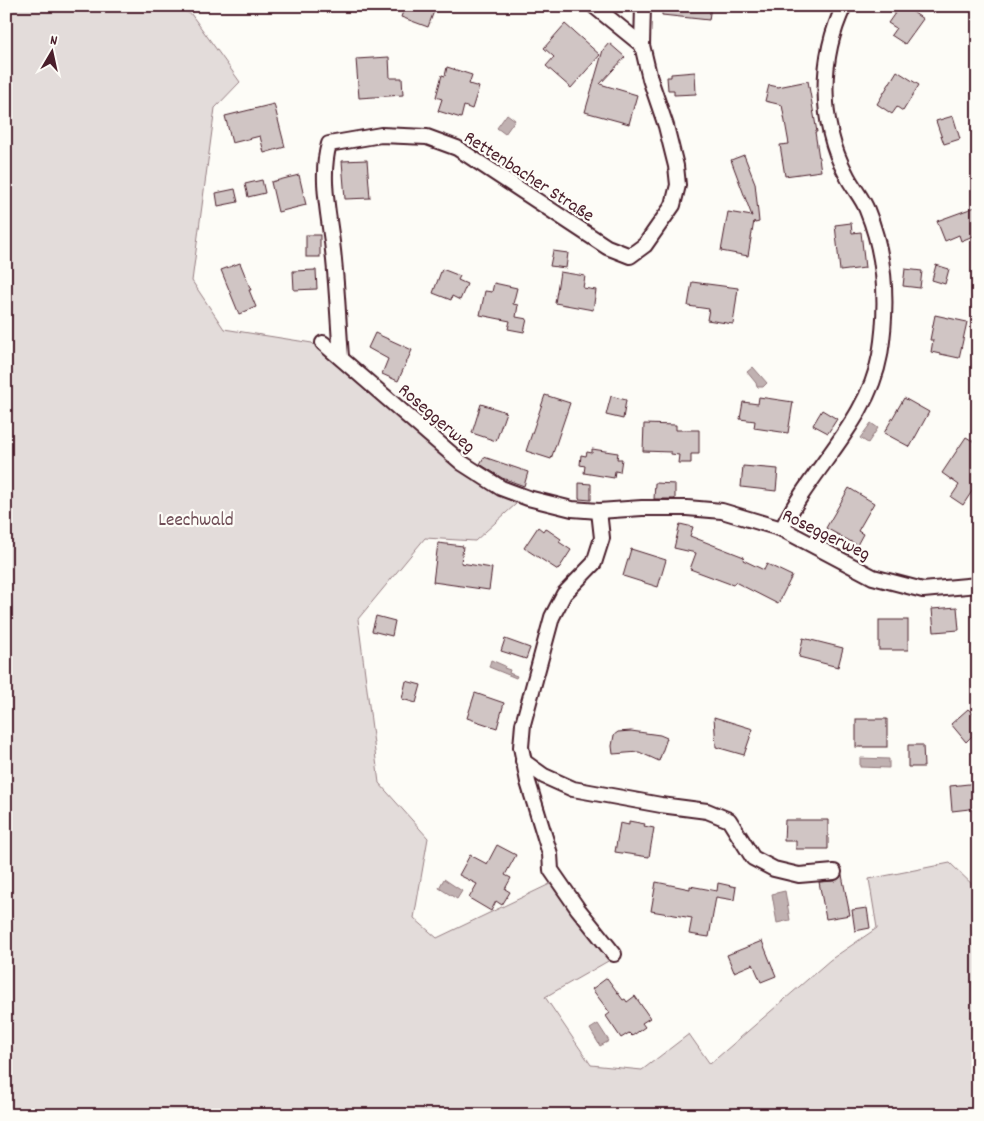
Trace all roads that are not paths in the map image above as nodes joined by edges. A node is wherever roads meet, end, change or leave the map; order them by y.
1 (594, 6) edge
2 (643, 6) edge
3 (844, 6) edge
4 (642, 45) junction
5 (323, 343) dead end
6 (341, 358) junction
7 (599, 511) junction
8 (782, 529) junction
9 (978, 585) edge
10 (523, 760) junction
11 (834, 872) dead end
12 (614, 954) dead end

1 - 4 street
2 - 4 street, Rettenbacher Straße
3 - 8 street
4 - 6 street, Rettenbacher Straße
5 - 6 street, Roseggerweg
6 - 7 street, Roseggerweg
7 - 8 street, Roseggerweg
7 - 10 street
8 - 9 street, Roseggerweg
10 - 11 street
10 - 12 street

